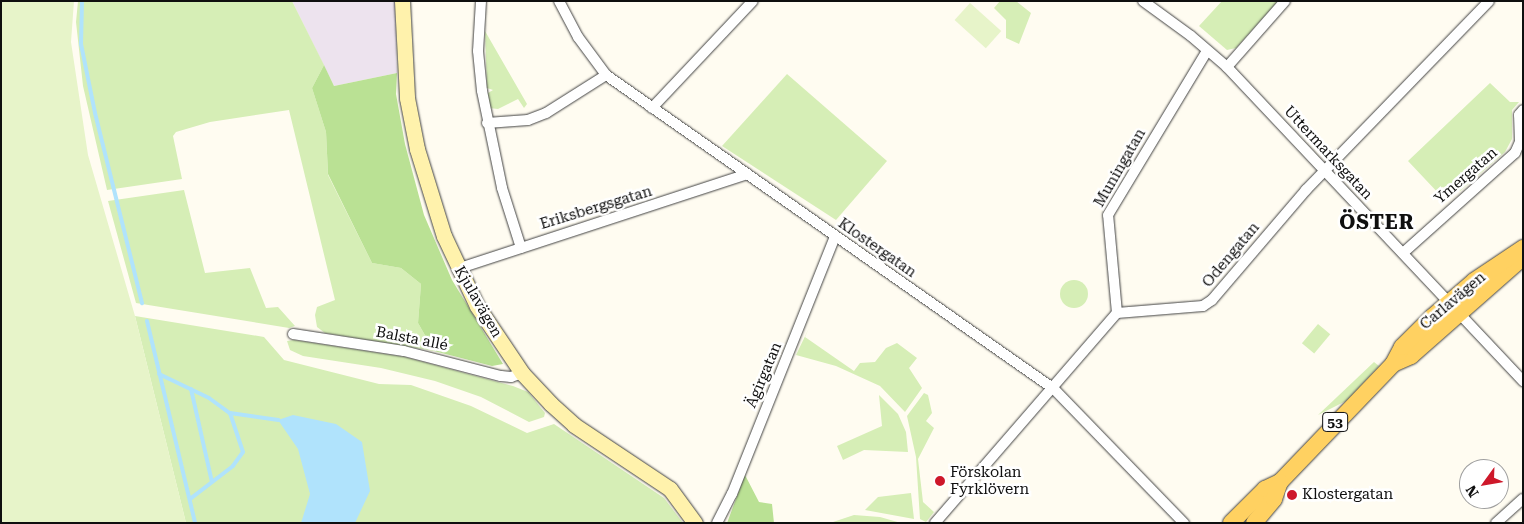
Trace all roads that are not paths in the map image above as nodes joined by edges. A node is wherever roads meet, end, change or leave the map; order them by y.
1 (402, 1) edge
2 (480, 1) edge
3 (559, 1) edge
4 (753, 1) edge
5 (1142, 1) edge
6 (1285, 1) edge
7 (1489, 1) edge
8 (1207, 51) junction
9 (1226, 67) junction
10 (606, 74) junction
11 (652, 108) junction
12 (1523, 110) edge
13 (487, 123) junction
14 (1324, 171) junction
15 (745, 175) junction
16 (836, 238) junction
17 (521, 248) junction
18 (1523, 248) edge
19 (1403, 253) junction
20 (1523, 257) edge
21 (457, 269) junction
22 (1454, 308) junction
23 (1117, 313) junction
24 (293, 334) dead end
25 (522, 373) junction
26 (1523, 381) edge
27 (1054, 389) junction
28 (1280, 482) junction
29 (1523, 499) edge
30 (1186, 522) edge
31 (696, 523) edge
32 (716, 523) edge
33 (935, 523) edge
34 (1231, 523) edge
35 (1254, 523) edge
36 (1496, 523) edge

1 - 21 street, Kjulavägen
2 - 13 street
3 - 10 street, Klostergatan
4 - 11 street
5 - 8 street, Uttermarksgatan
6 - 9 street
7 - 14 street, Odengatan
8 - 9 street, Uttermarksgatan
8 - 23 street, Muningatan
9 - 14 street, Uttermarksgatan
10 - 11 street, Klostergatan
10 - 13 street
11 - 15 street, Klostergatan
12 - 19 street, Ymergatan
13 - 17 street
14 - 19 street, Uttermarksgatan
14 - 23 street, Odengatan
15 - 16 street, Klostergatan
15 - 17 street, Eriksbergsgatan
16 - 27 street, Klostergatan
16 - 32 street, Ägirgatan
17 - 21 street, Eriksbergsgatan
18 - 22 main road, Carlavägen / 53
19 - 22 street, Uttermarksgatan
20 - 22 main road, Carlavägen / 53
21 - 25 street, Kjulavägen
22 - 26 street, Uttermarksgatan
22 - 28 main road, Carlavägen / 53
23 - 27 street
24 - 25 street, Balsta allé
25 - 31 street, Kjulavägen
27 - 30 street, Klostergatan
27 - 33 street
28 - 34 main road, Carlavägen / 53
28 - 35 main road, Carlavägen / 53
29 - 36 street

